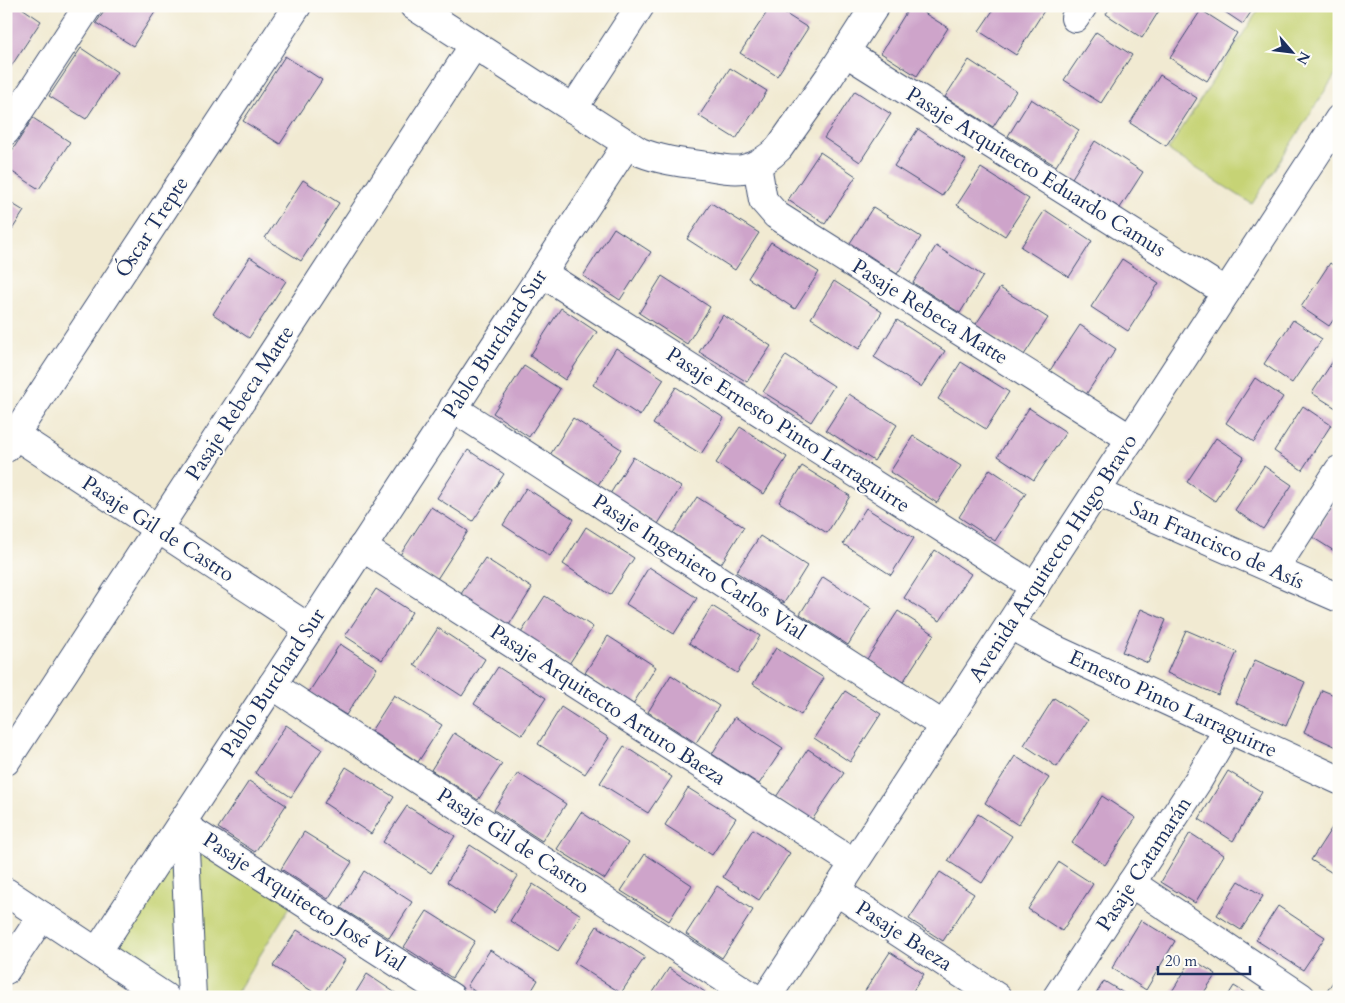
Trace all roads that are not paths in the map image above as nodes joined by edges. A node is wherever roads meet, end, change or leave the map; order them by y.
1 (88, 6) edge
2 (297, 6) edge
3 (414, 6) edge
4 (640, 6) edge
5 (875, 6) edge
6 (474, 45) junction
7 (845, 52) junction
8 (572, 109) junction
9 (1339, 119) edge
10 (6, 131) edge
11 (627, 144) junction
12 (757, 165) junction
13 (542, 273) junction
14 (1226, 292) junction
15 (453, 408) junction
16 (9, 438) edge
17 (1130, 439) junction
18 (1339, 470) edge
19 (1096, 492) junction
20 (158, 529) junction
21 (362, 547) junction
22 (1274, 570) junction
23 (1035, 587) junction
24 (1339, 598) edge
25 (1010, 625) junction
26 (309, 628) junction
27 (272, 685) junction
28 (944, 726) junction
29 (1228, 729) junction
30 (6, 761) edge
31 (1339, 780) edge
32 (181, 824) junction
33 (854, 863) junction
34 (1131, 883) junction
35 (836, 891) junction
36 (6, 892) edge
37 (42, 916) junction
38 (97, 952) junction
39 (6, 970) edge
40 (165, 997) edge
41 (192, 997) edge
42 (451, 997) edge
43 (753, 997) edge
44 (767, 997) edge
45 (997, 997) edge
46 (1057, 997) edge
47 (1302, 997) edge

1 - 10 street
2 - 16 street, Óscar Trepte
3 - 6 street
4 - 8 street
5 - 7 street
6 - 8 street
6 - 20 street, Pasaje Rebeca Matte
7 - 12 street
7 - 14 street, Pasaje Arquitecto Eduardo Camus
8 - 11 street
9 - 14 street, Avenida Arquitecto Hugo Bravo
11 - 12 street
11 - 13 street, Pablo Burchard Sur
12 - 17 street, Pasaje Rebeca Matte
13 - 15 street, Pablo Burchard Sur
13 - 23 street, Pasaje Ernesto Pinto Larraguirre
14 - 17 street, Avenida Arquitecto Hugo Bravo
15 - 21 street, Pablo Burchard Sur
15 - 28 street, Pasaje Ingeniero Carlos Vial
16 - 20 street, Pasaje Gil de Castro
17 - 19 street, Avenida Arquitecto Hugo Bravo
18 - 22 street
19 - 22 street, San Francisco de Asís
19 - 23 street, Avenida Arquitecto Hugo Bravo
20 - 26 street, Pasaje Gil de Castro
20 - 30 street, Pasaje Rebeca Matte
21 - 26 street, Pablo Burchard Sur
21 - 33 street, Pasaje Arquitecto Arturo Baeza
22 - 24 street, San Francisco de Asís
23 - 25 street, Avenida Arquitecto Hugo Bravo
25 - 28 street, Avenida Arquitecto Hugo Bravo
25 - 29 street, Ernesto Pinto Larraguirre
26 - 27 street, Pablo Burchard Sur
27 - 32 street, Pablo Burchard Sur
27 - 43 street, Pasaje Gil de Castro
28 - 33 street, Avenida Arquitecto Hugo Bravo
29 - 31 street, Ernesto Pinto Larraguirre
29 - 34 street, Pasaje Catamarán
32 - 38 street, Pablo Burchard Sur
32 - 41 street
32 - 42 street, Pasaje Arquitecto José Vial
33 - 35 street, Avenida Arquitecto Hugo Bravo
34 - 46 street, Pasaje Catamarán
34 - 47 street
35 - 44 street, Avenida Arquitecto Hugo Bravo
35 - 45 street, Pasaje Baeza
36 - 37 street
37 - 38 street
37 - 39 street
38 - 40 street

